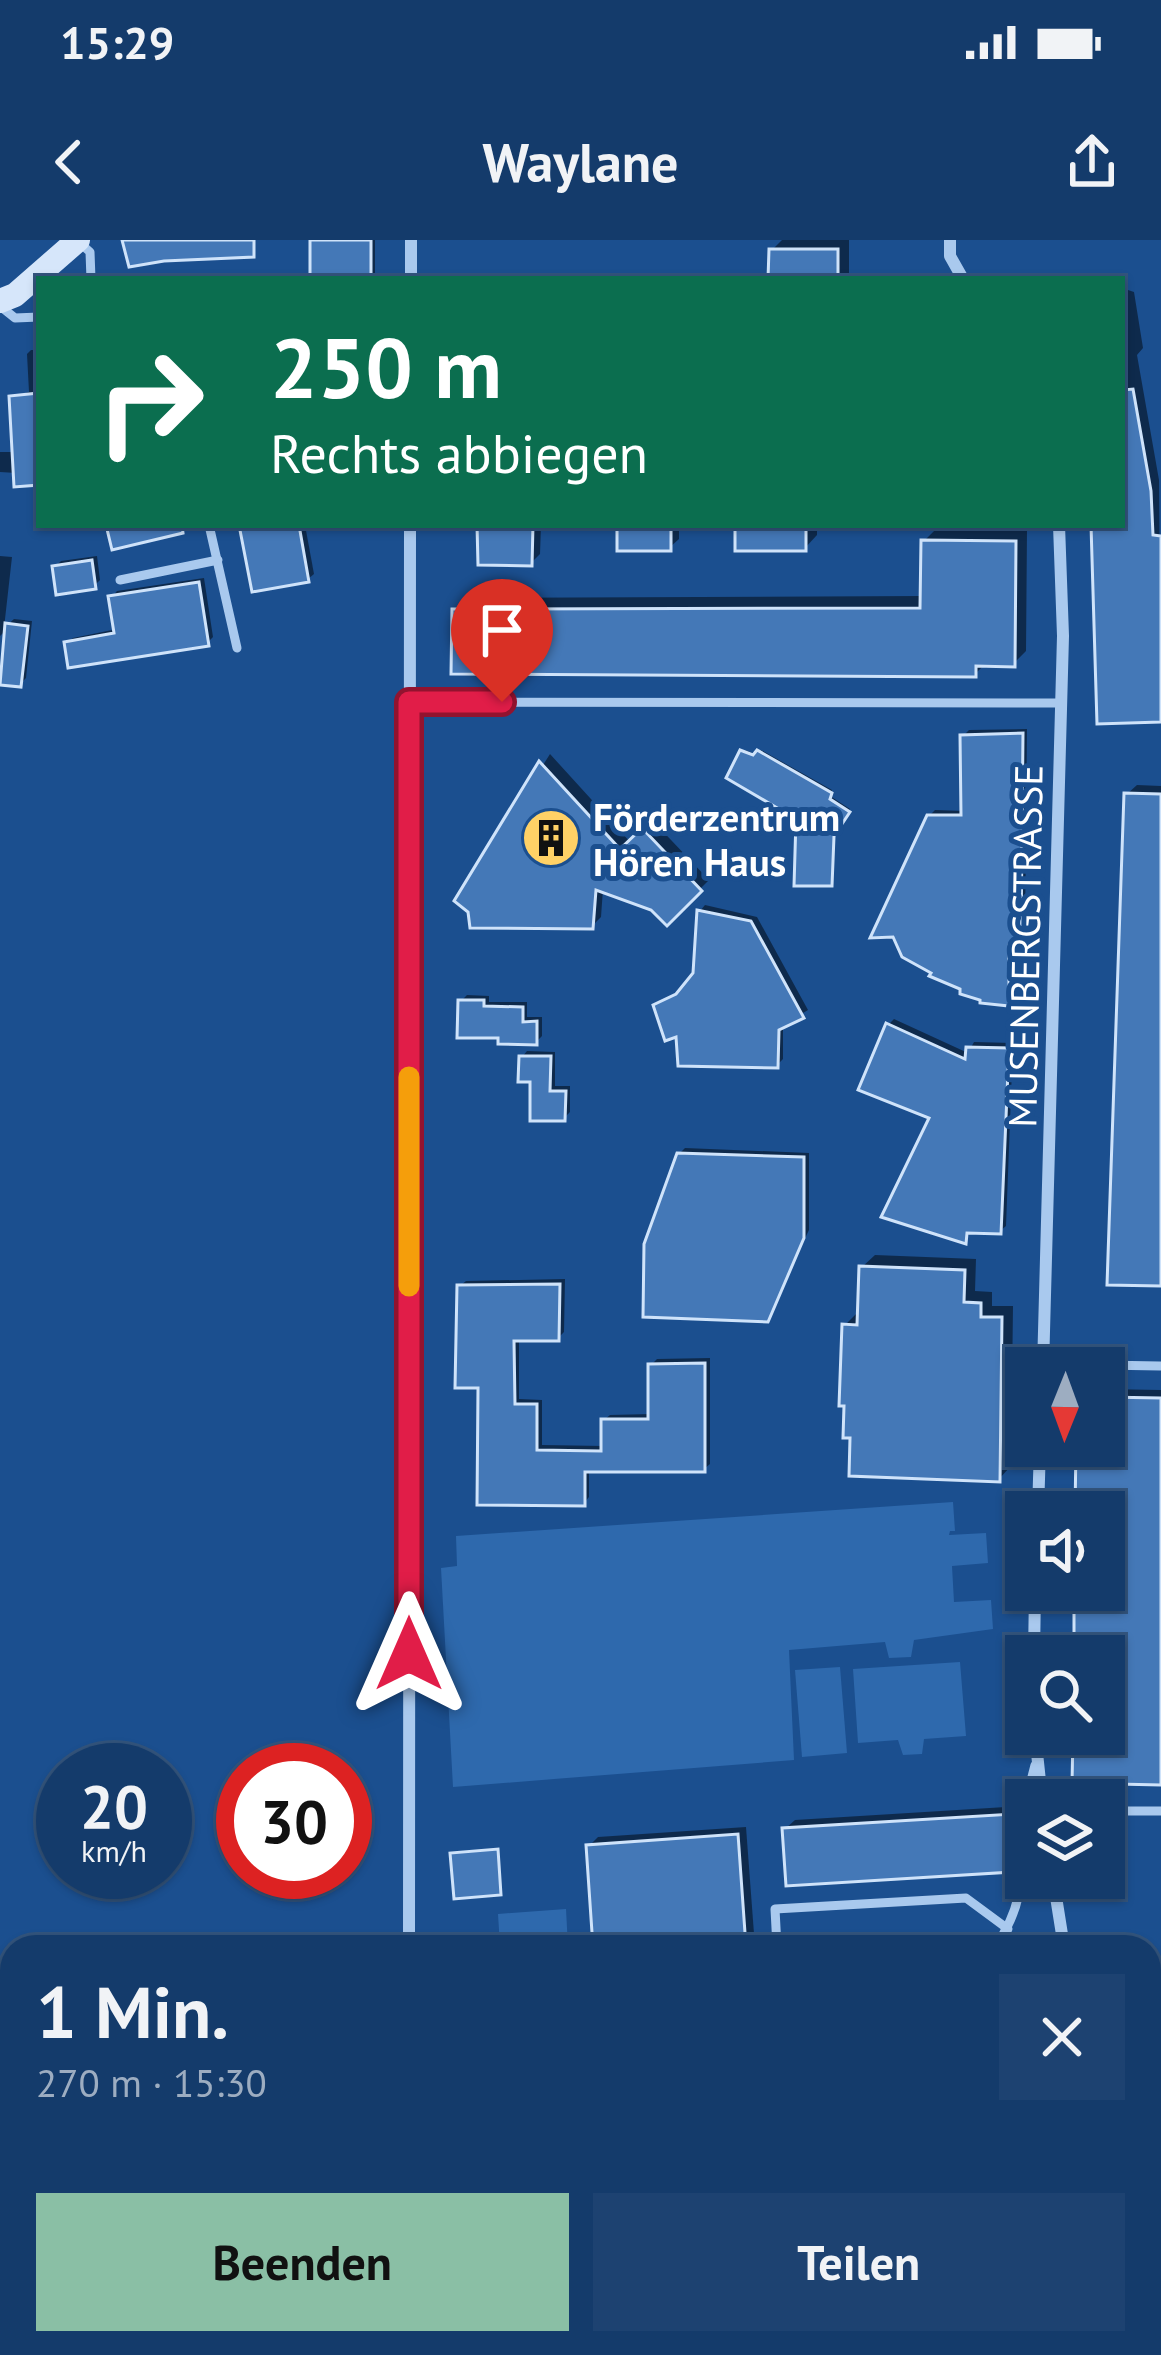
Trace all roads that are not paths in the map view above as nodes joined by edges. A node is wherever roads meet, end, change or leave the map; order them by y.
1 (77, 240) edge
2 (411, 240) edge
3 (950, 240) edge
4 (36, 276) edge
5 (36, 276) edge
6 (91, 276) edge
7 (411, 276) edge
8 (961, 276) edge
9 (0, 304) edge
10 (36, 317) edge
11 (210, 528) edge
12 (410, 528) edge
13 (1059, 528) edge
14 (218, 560) junction
15 (120, 580) dead end
16 (237, 648) dead end
17 (409, 702) junction
18 (1060, 703) junction
19 (1043, 1347) edge
20 (1125, 1366) edge
21 (1160, 1366) edge
22 (1036, 1755) edge
23 (1036, 1759) junction
24 (1031, 1779) edge
25 (1039, 1779) edge
26 (1125, 1811) edge
27 (1161, 1811) edge
28 (1017, 1899) edge
29 (1056, 1899) edge
30 (1008, 1929) junction
31 (410, 1934) dead end
32 (776, 1935) edge
33 (1004, 1935) edge
34 (1062, 1935) edge

1 - 4 street
1 - 6 lane
2 - 7 street
3 - 8 street
5 - 9 street
9 - 10 lane
11 - 14 lane
12 - 17 street
13 - 18 street, MUSENBERGSTRASSE
14 - 15 lane
14 - 16 lane
17 - 18 lane
17 - 31 street
18 - 19 street, MUSENBERGSTRASSE
20 - 21 lane
22 - 23 street
23 - 24 lane
23 - 25 street
26 - 27 lane
28 - 30 lane
29 - 34 street
30 - 32 lane
30 - 33 lane

